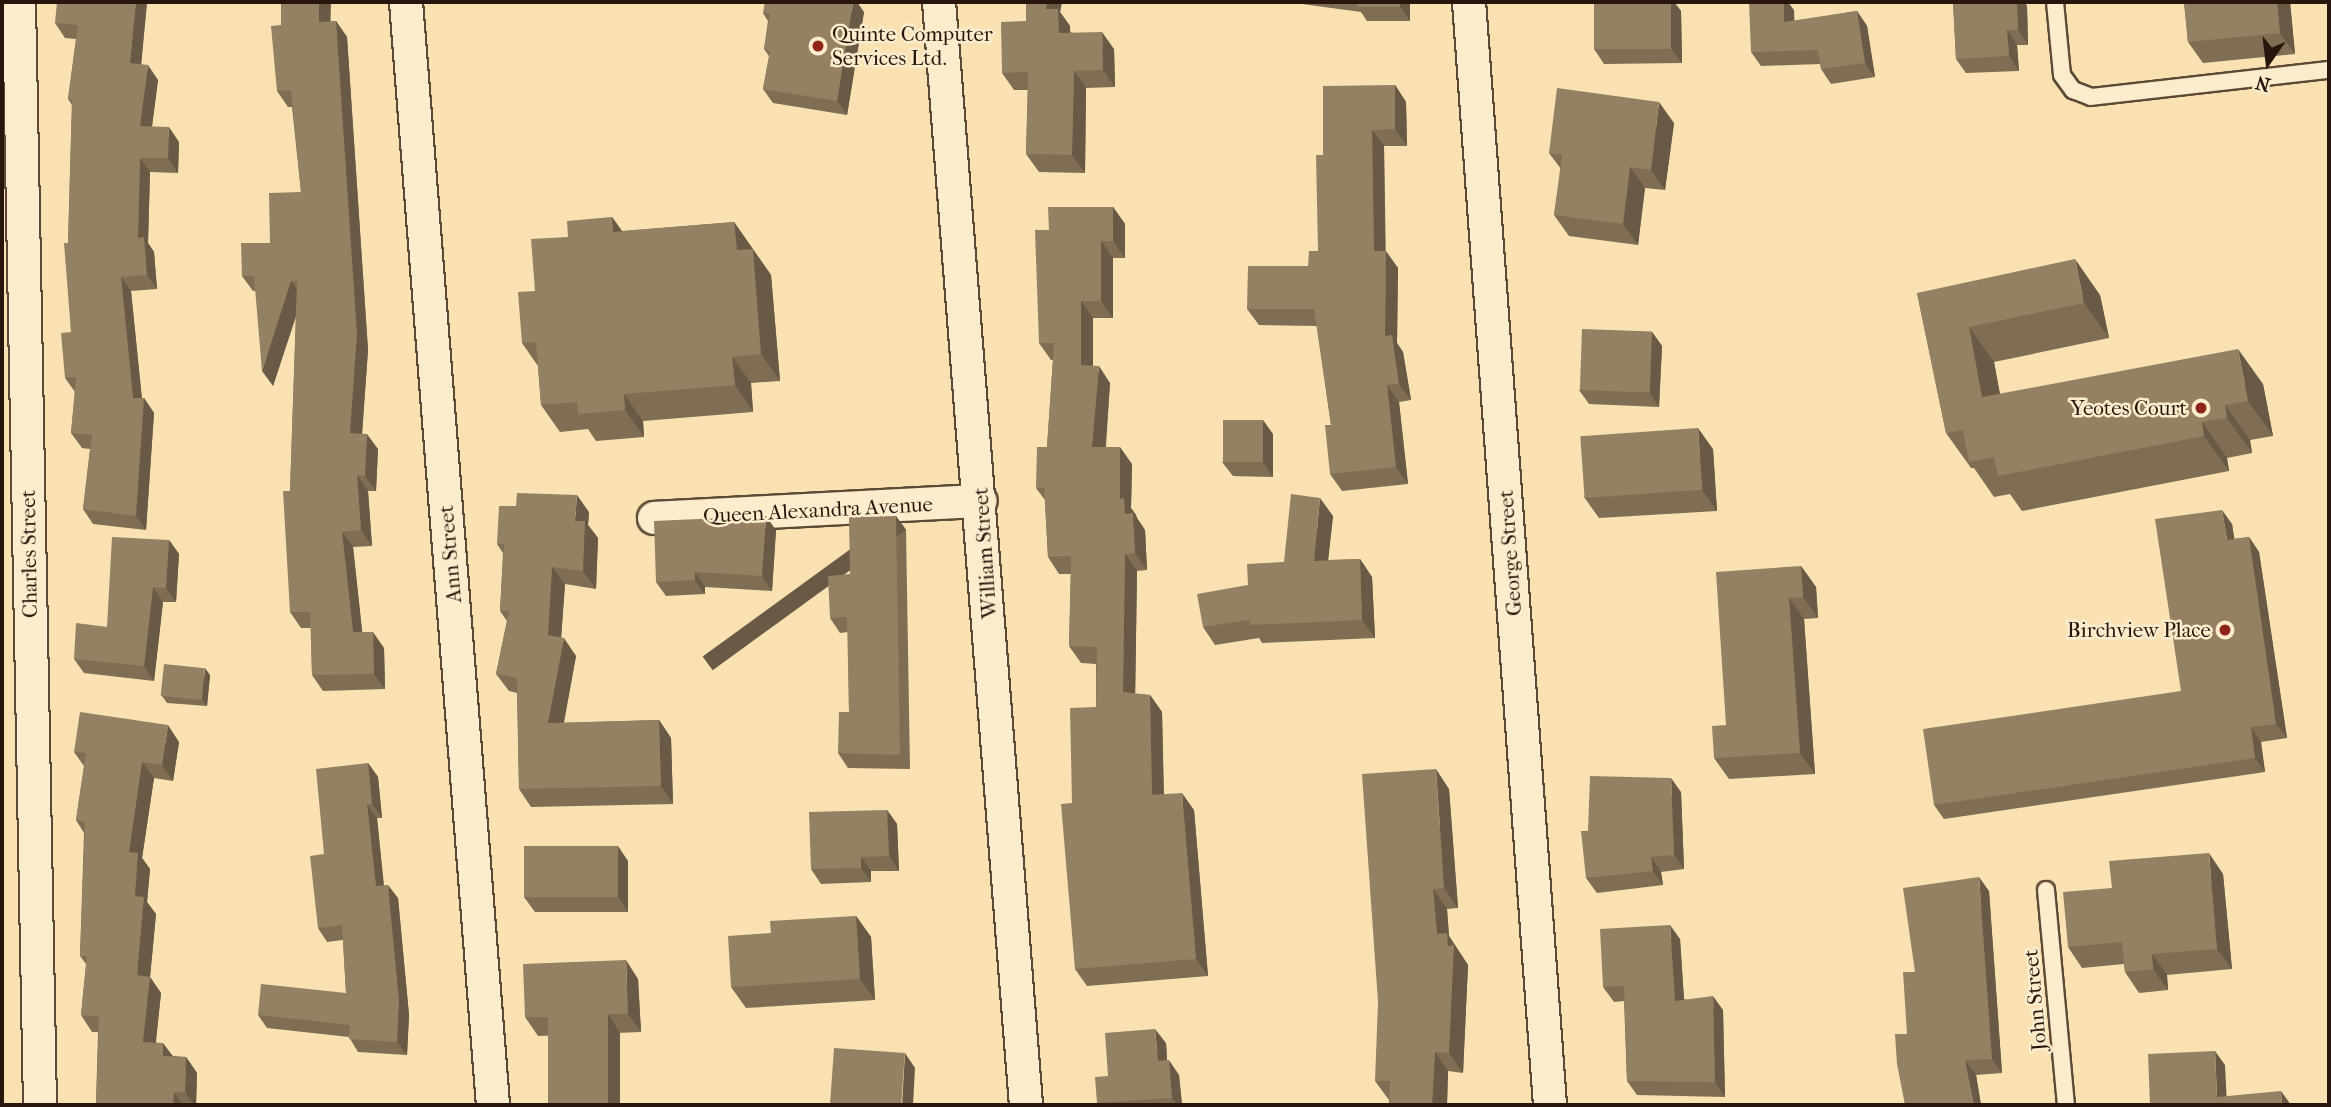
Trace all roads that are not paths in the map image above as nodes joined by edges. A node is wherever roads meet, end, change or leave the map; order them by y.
1 (19, 2) edge
2 (406, 2) edge
3 (939, 2) edge
4 (1469, 2) edge
5 (2055, 2) edge
6 (2329, 70) edge
7 (981, 501) junction
8 (654, 518) edge
9 (2046, 890) dead end
10 (40, 1105) edge
11 (494, 1105) edge
12 (1026, 1105) edge
13 (1550, 1105) edge
14 (2066, 1105) edge

1 - 10 street, Charles Street
2 - 11 street, Ann Street
3 - 7 street, William Street
4 - 13 street, George Street
5 - 6 lane
7 - 8 street, Queen Alexandra Avenue
7 - 12 street, William Street
9 - 14 lane, John Street

